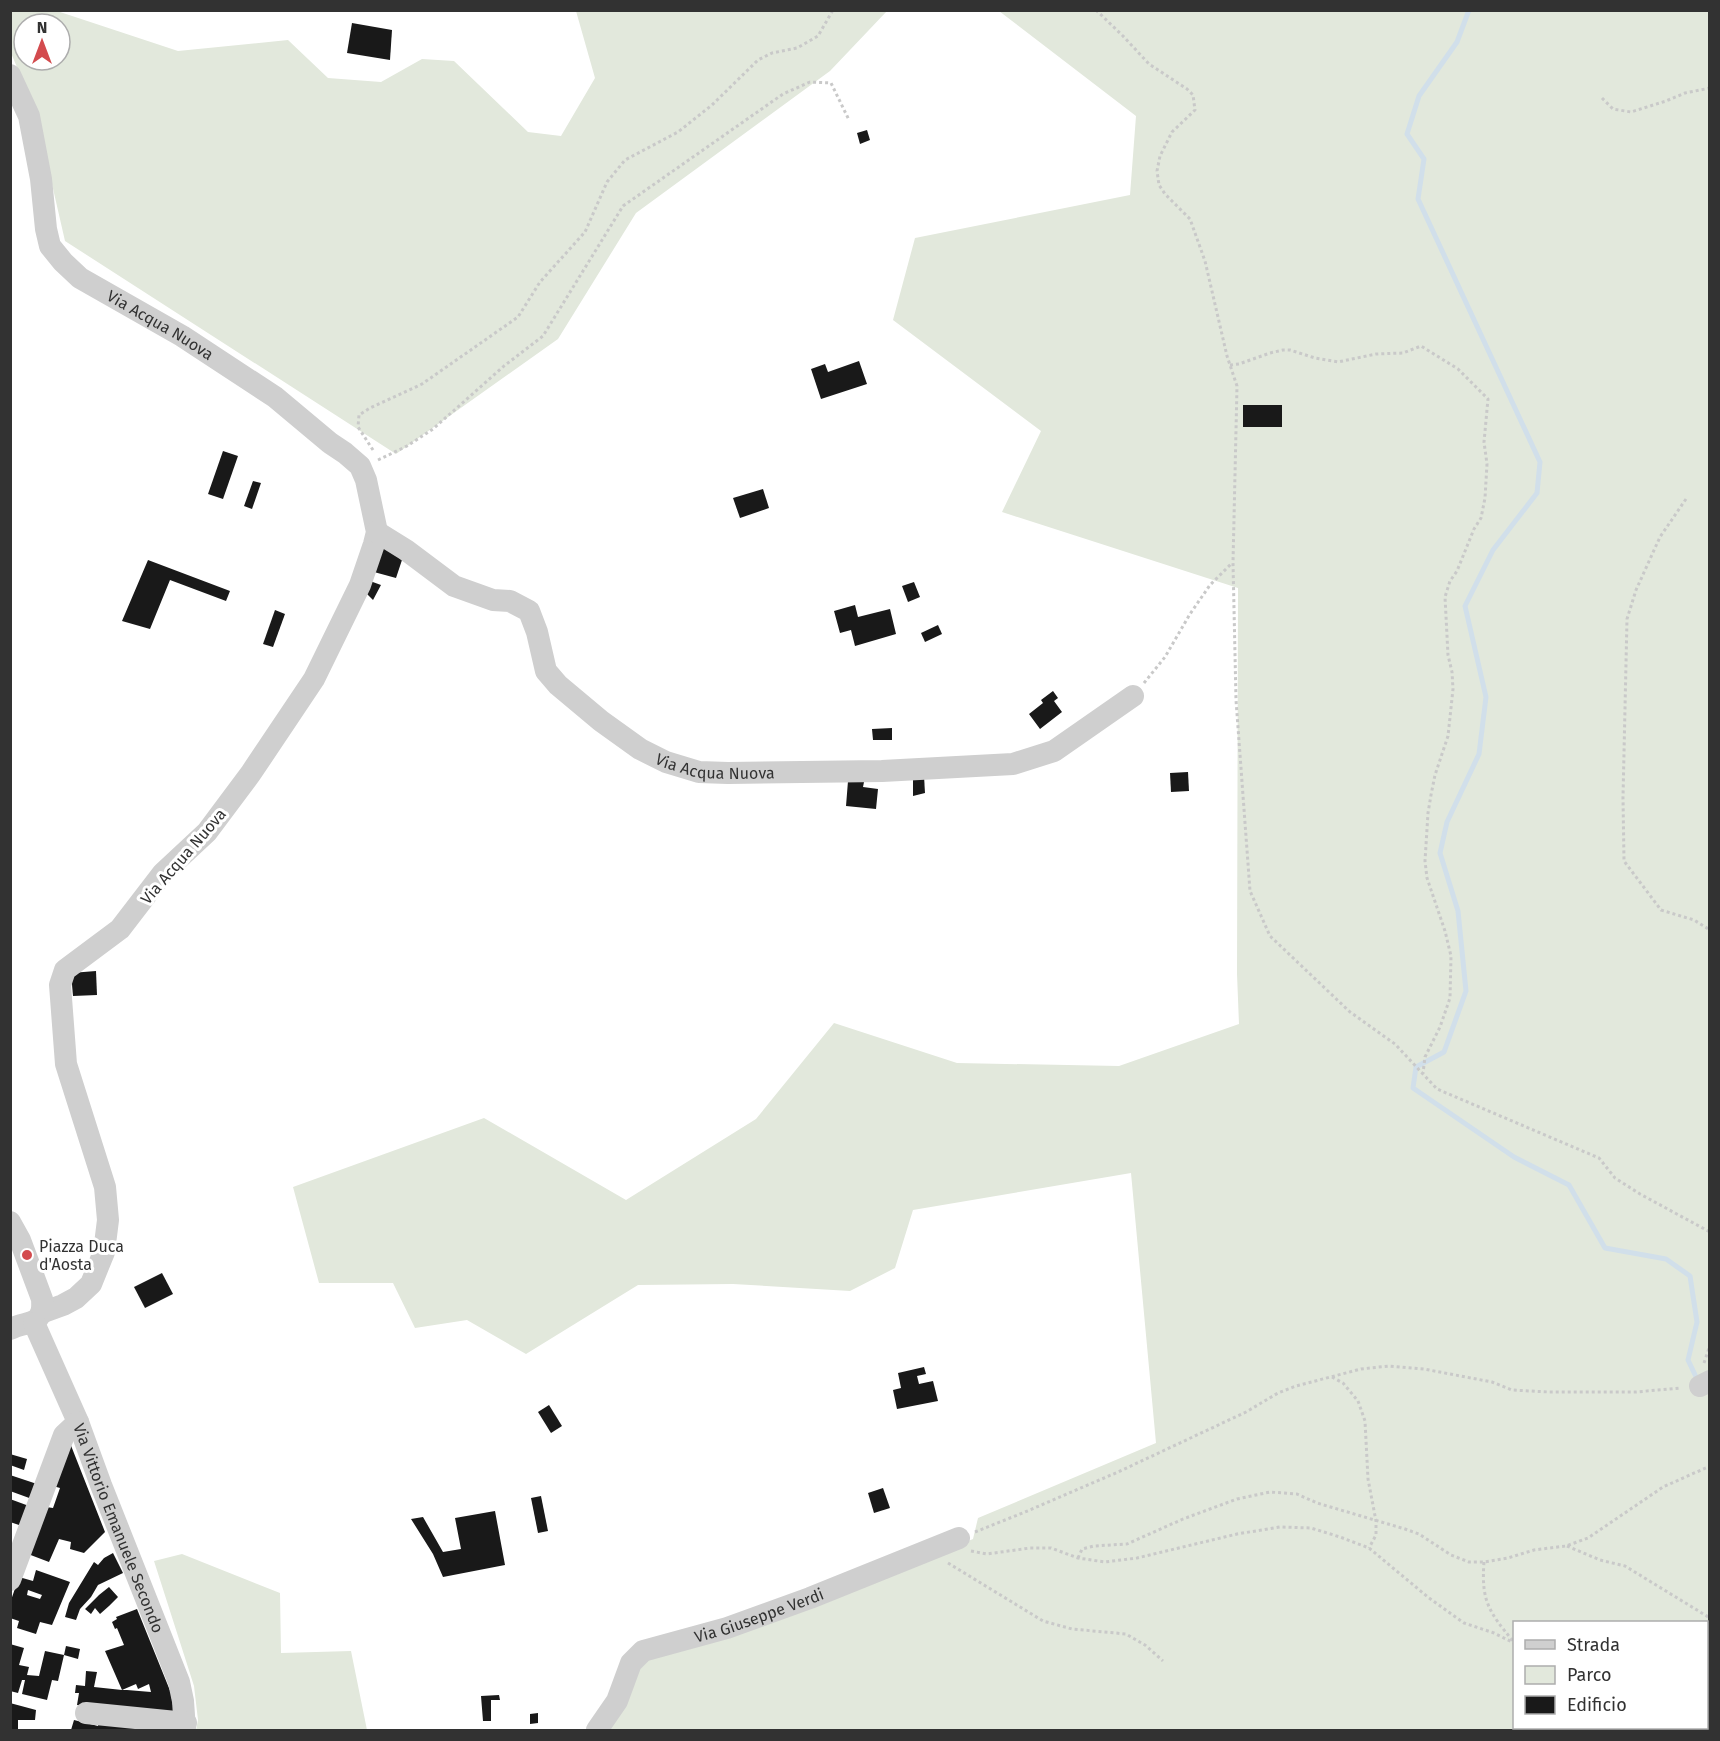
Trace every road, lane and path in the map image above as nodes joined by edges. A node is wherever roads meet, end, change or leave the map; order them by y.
1 (833, 10) edge
2 (1096, 10) edge
3 (10, 75) edge
4 (1710, 87) edge
5 (1602, 98) dead end
6 (849, 120) dead end
7 (1230, 365) junction
8 (373, 451) dead end
9 (366, 480) junction
10 (1686, 499) dead end
11 (377, 532) junction
12 (1233, 563) junction
13 (1133, 696) joint
14 (1710, 930) edge
15 (1423, 1075) junction
16 (11, 1225) edge
17 (1710, 1232) edge
18 (25, 1324) edge
19 (1710, 1345) edge
20 (1331, 1376) junction
21 (1704, 1378) edge
22 (78, 1422) junction
23 (1710, 1466) edge
24 (1376, 1521) junction
25 (947, 1543) junction
26 (1566, 1546) junction
27 (1368, 1548) junction
28 (1078, 1558) junction
29 (1484, 1562) junction
30 (10, 1580) edge
31 (1710, 1618) edge
32 (1513, 1641) edge
33 (1513, 1642) edge
34 (1163, 1661) dead end
35 (86, 1713) dead end
36 (185, 1727) edge
37 (597, 1731) edge

1 - 8 path
2 - 7 path
3 - 9 street, Via Acqua Nuova
4 - 5 path
6 - 9 path
7 - 12 path
7 - 15 path
9 - 11 street, Via Acqua Nuova
10 - 14 path
11 - 13 street, Via Acqua Nuova
11 - 18 street, Via Acqua Nuova
12 - 13 path
12 - 15 path
15 - 17 path
16 - 18 street, Via Vittorio Emanuele Secondo
18 - 22 street, Via Vittorio Emanuele Secondo
19 - 21 path
20 - 21 path
20 - 24 path
20 - 25 path
22 - 30 street
22 - 36 street, Via Vittorio Emanuele Secondo
23 - 26 path
24 - 27 path
24 - 28 path
24 - 29 path
25 - 28 path
25 - 34 path
25 - 37 street, Via Giuseppe Verdi
26 - 29 path
26 - 31 path
27 - 28 path
27 - 33 path
29 - 32 path
35 - 36 street

